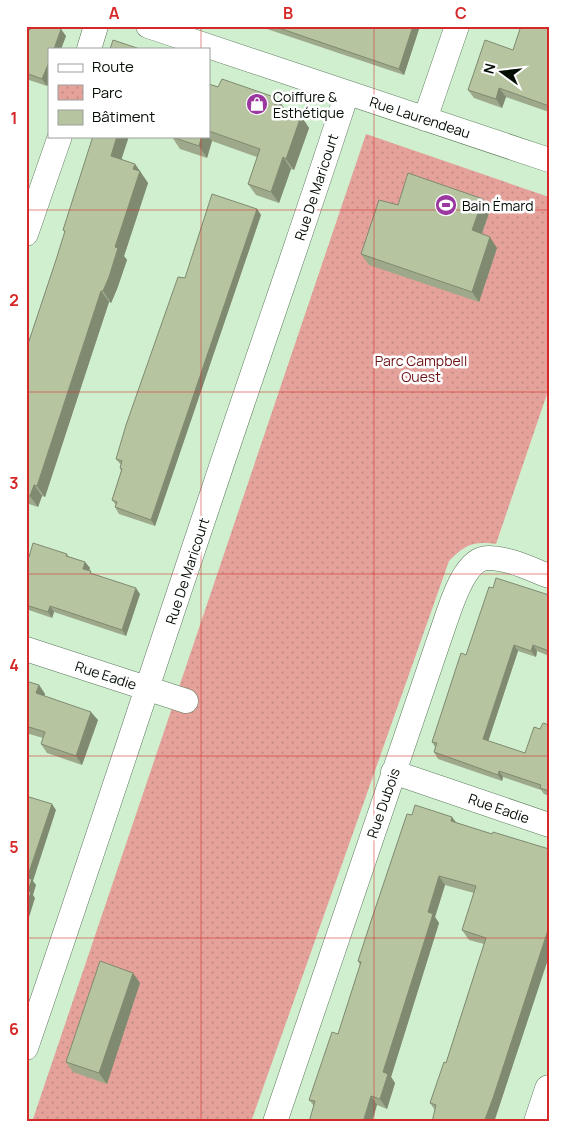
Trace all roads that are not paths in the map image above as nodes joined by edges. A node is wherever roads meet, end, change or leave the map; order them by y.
1 (96, 26) edge
2 (148, 26) edge
3 (457, 26) edge
4 (89, 48) edge
5 (347, 93) junction
6 (425, 118) junction
7 (59, 138) edge
8 (549, 160) edge
9 (26, 234) edge
10 (549, 576) edge
11 (26, 649) edge
12 (148, 689) junction
13 (186, 701) dead end
14 (393, 772) junction
15 (549, 825) edge
16 (26, 1048) edge
17 (549, 1089) edge
18 (274, 1122) edge
19 (538, 1122) edge

1 - 4 street
2 - 5 street, Rue Laurendeau
3 - 6 street
5 - 6 street, Rue Laurendeau
5 - 12 street, Rue De Maricourt
6 - 8 street, Rue Laurendeau
7 - 9 street
10 - 14 street, Rue Dubois
11 - 12 street, Rue Eadie
12 - 13 street, Rue Eadie
12 - 16 street, Rue De Maricourt
14 - 15 street, Rue Eadie
14 - 18 street, Rue Dubois
17 - 19 street

